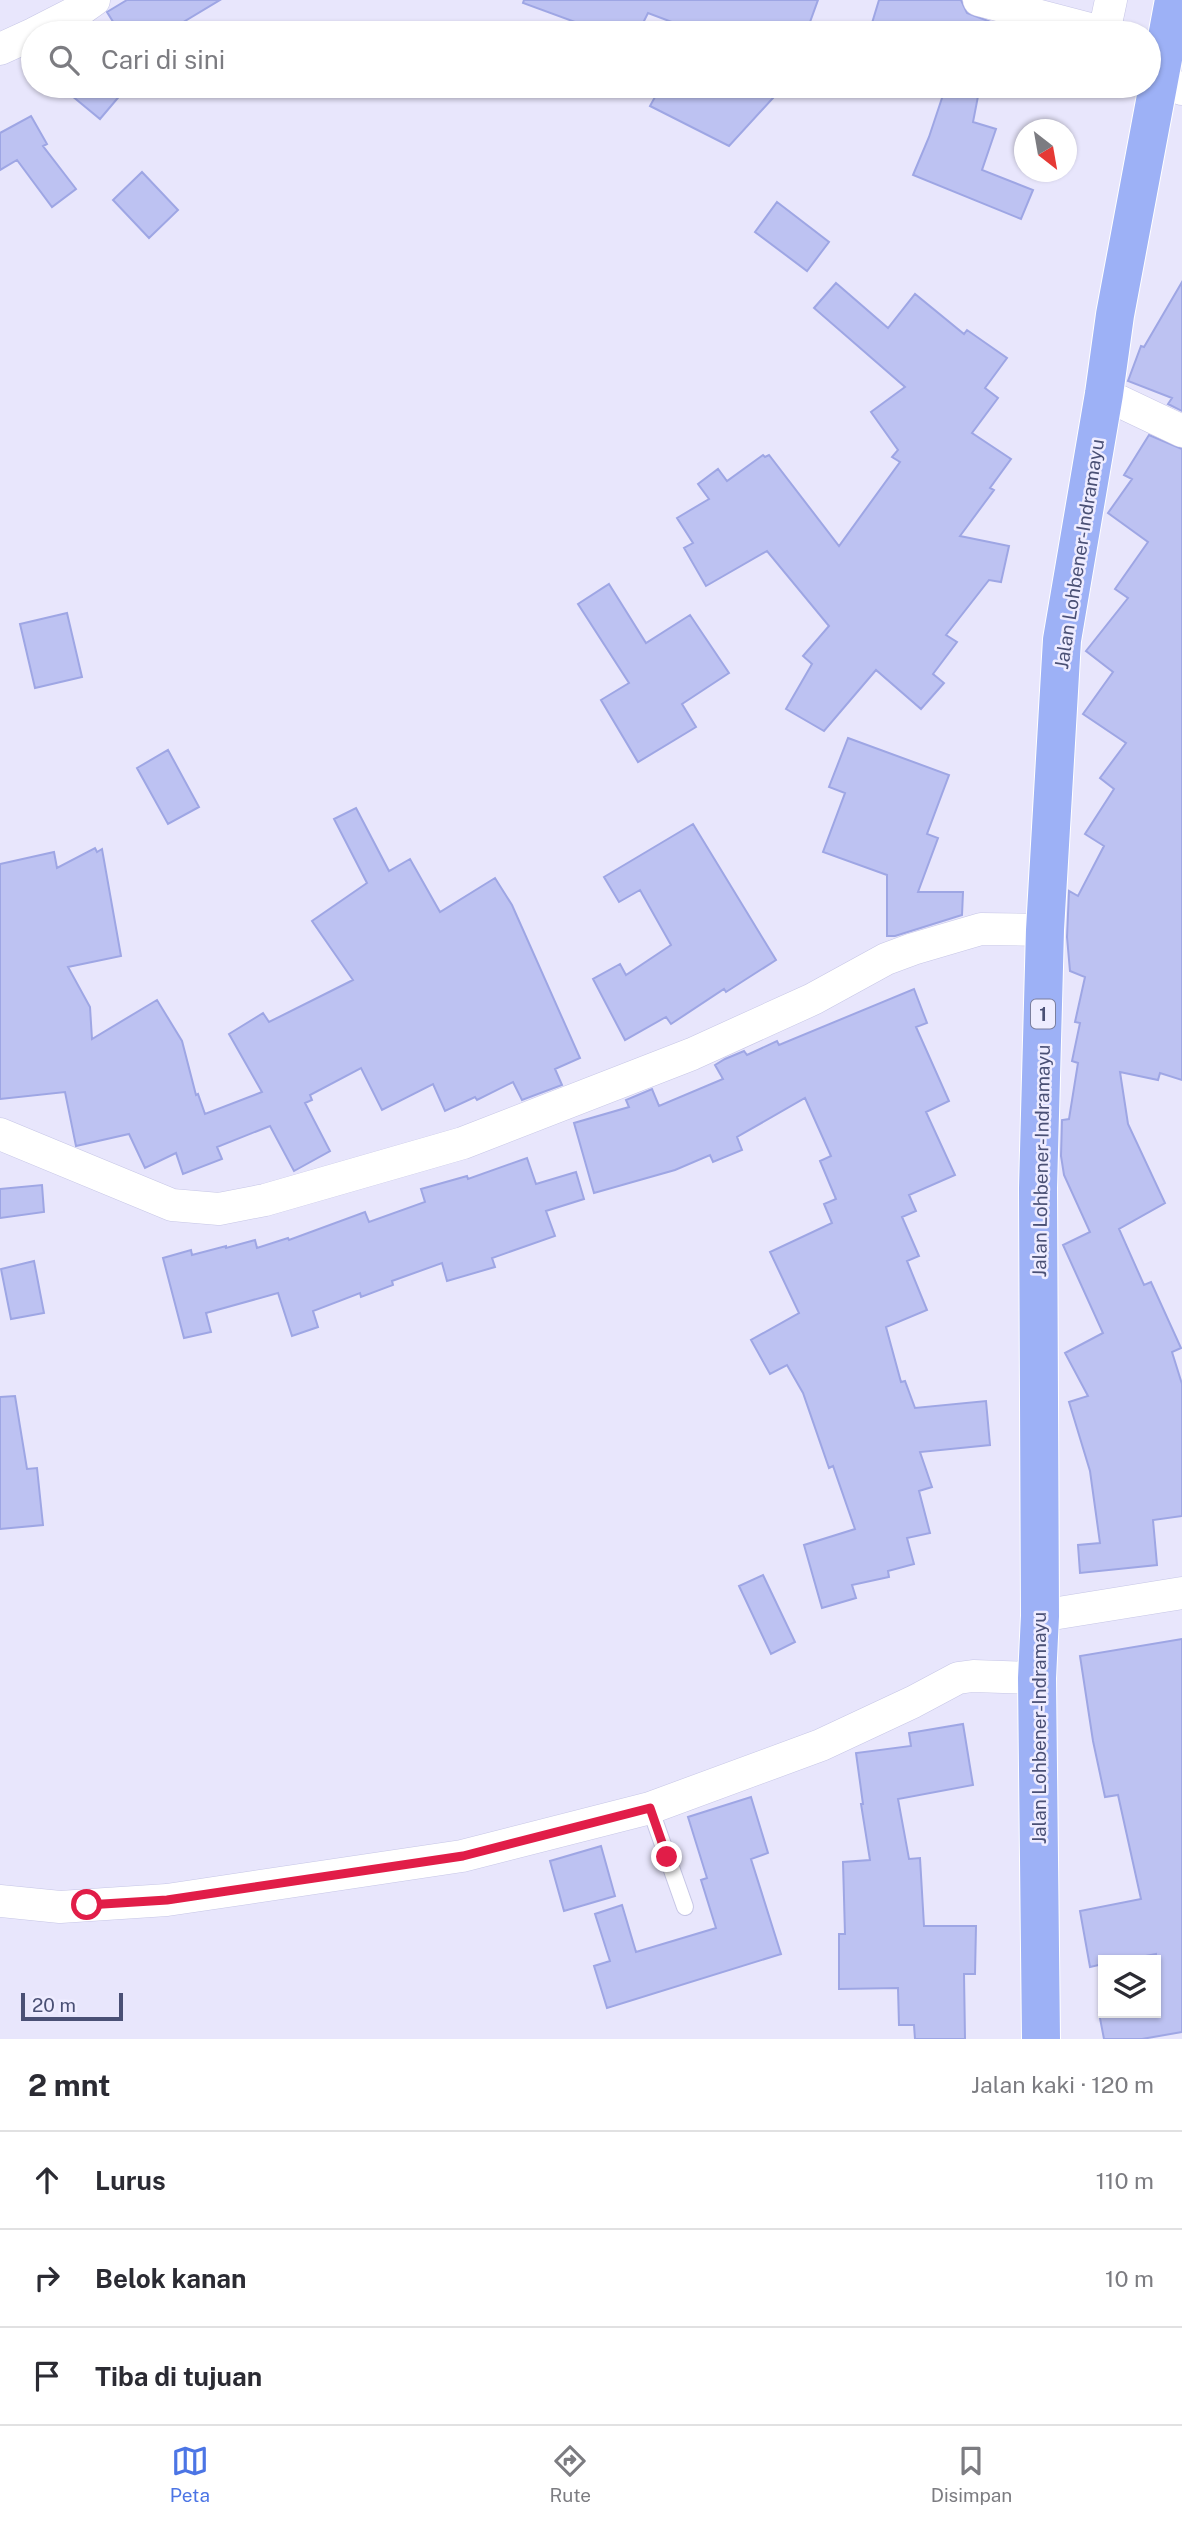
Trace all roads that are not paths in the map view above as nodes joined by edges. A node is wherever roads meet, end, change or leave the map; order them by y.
1 (94, 0) edge
2 (979, 0) edge
3 (1111, 0) edge
4 (1174, 0) edge
5 (59, 21) edge
6 (1059, 21) edge
7 (1107, 21) edge
8 (21, 40) edge
9 (0, 49) edge
10 (1164, 63) edge
11 (1157, 98) edge
12 (1104, 394) junction
13 (1182, 431) edge
14 (1034, 930) junction
15 (0, 1134) edge
16 (1182, 1593) edge
17 (1040, 1616) junction
18 (1025, 1678) junction
19 (650, 1808) junction
20 (0, 1901) edge
21 (685, 1907) dead end
22 (1041, 2039) edge

1 - 5 street
2 - 6 street
3 - 7 street
4 - 10 highway, Jalan Lohbener-Indramayu / 1
8 - 9 street
11 - 12 highway, Jalan Lohbener-Indramayu / 1
12 - 13 street
12 - 14 highway, Jalan Lohbener-Indramayu / 1
14 - 15 street
14 - 17 highway, Jalan Lohbener-Indramayu / 1
16 - 17 street
17 - 18 highway, Jalan Lohbener-Indramayu / 1
18 - 19 street
18 - 22 highway, Jalan Lohbener-Indramayu / 1
19 - 20 street
19 - 21 lane

